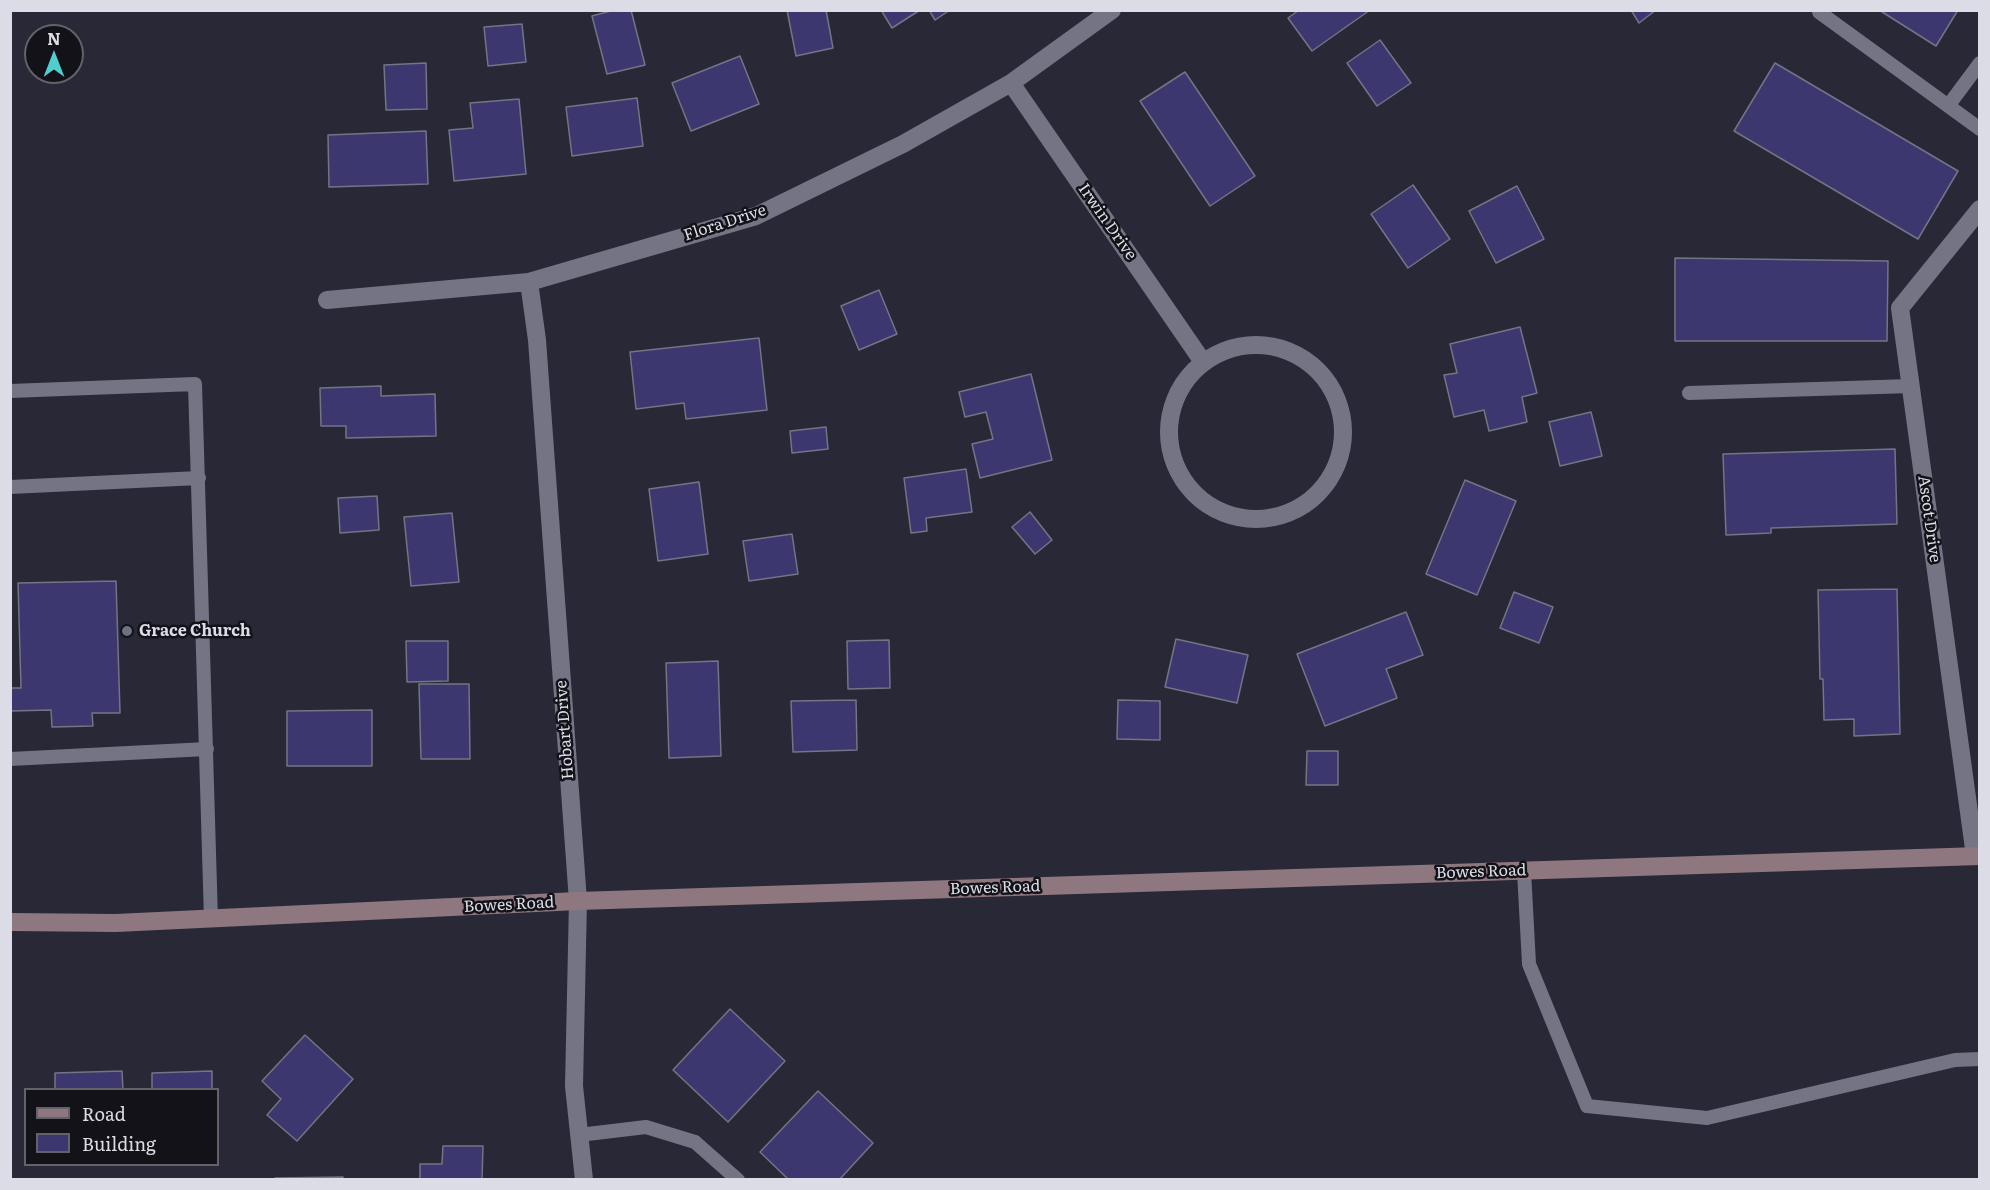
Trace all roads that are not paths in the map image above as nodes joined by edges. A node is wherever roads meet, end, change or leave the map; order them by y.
1 (1112, 10) edge
2 (1819, 12) dead end
3 (1980, 63) edge
4 (1011, 83) junction
5 (1948, 106) junction
6 (1980, 129) edge
7 (1980, 209) edge
8 (530, 282) junction
9 (327, 300) dead end
10 (1203, 362) junction
11 (1911, 386) junction
12 (10, 391) edge
13 (1689, 393) dead end
14 (199, 478) junction
15 (10, 487) edge
16 (207, 748) junction
17 (10, 759) edge
18 (1977, 856) edge
19 (1524, 871) junction
20 (578, 901) junction
21 (211, 919) junction
22 (10, 922) edge
23 (1980, 1059) edge
24 (579, 1135) junction
25 (584, 1179) edge
26 (738, 1179) edge

1 - 4 street, Flora Drive
2 - 5 lane
3 - 5 lane
4 - 8 street, Flora Drive
4 - 10 street, Irwin Drive
5 - 6 lane
7 - 11 street, Ascot Drive
8 - 9 street, Flora Drive
8 - 20 street, Hobart Drive
10 - 10 street
11 - 13 lane
11 - 18 street, Ascot Drive
12 - 14 lane
14 - 15 lane
14 - 16 lane
16 - 17 lane
16 - 21 lane
18 - 19 main road, Bowes Road
19 - 20 main road, Bowes Road
19 - 23 lane
20 - 21 main road, Bowes Road
20 - 24 street, Hobart Drive
21 - 22 main road, Bowes Road
24 - 25 street, Hobart Drive
24 - 26 lane

